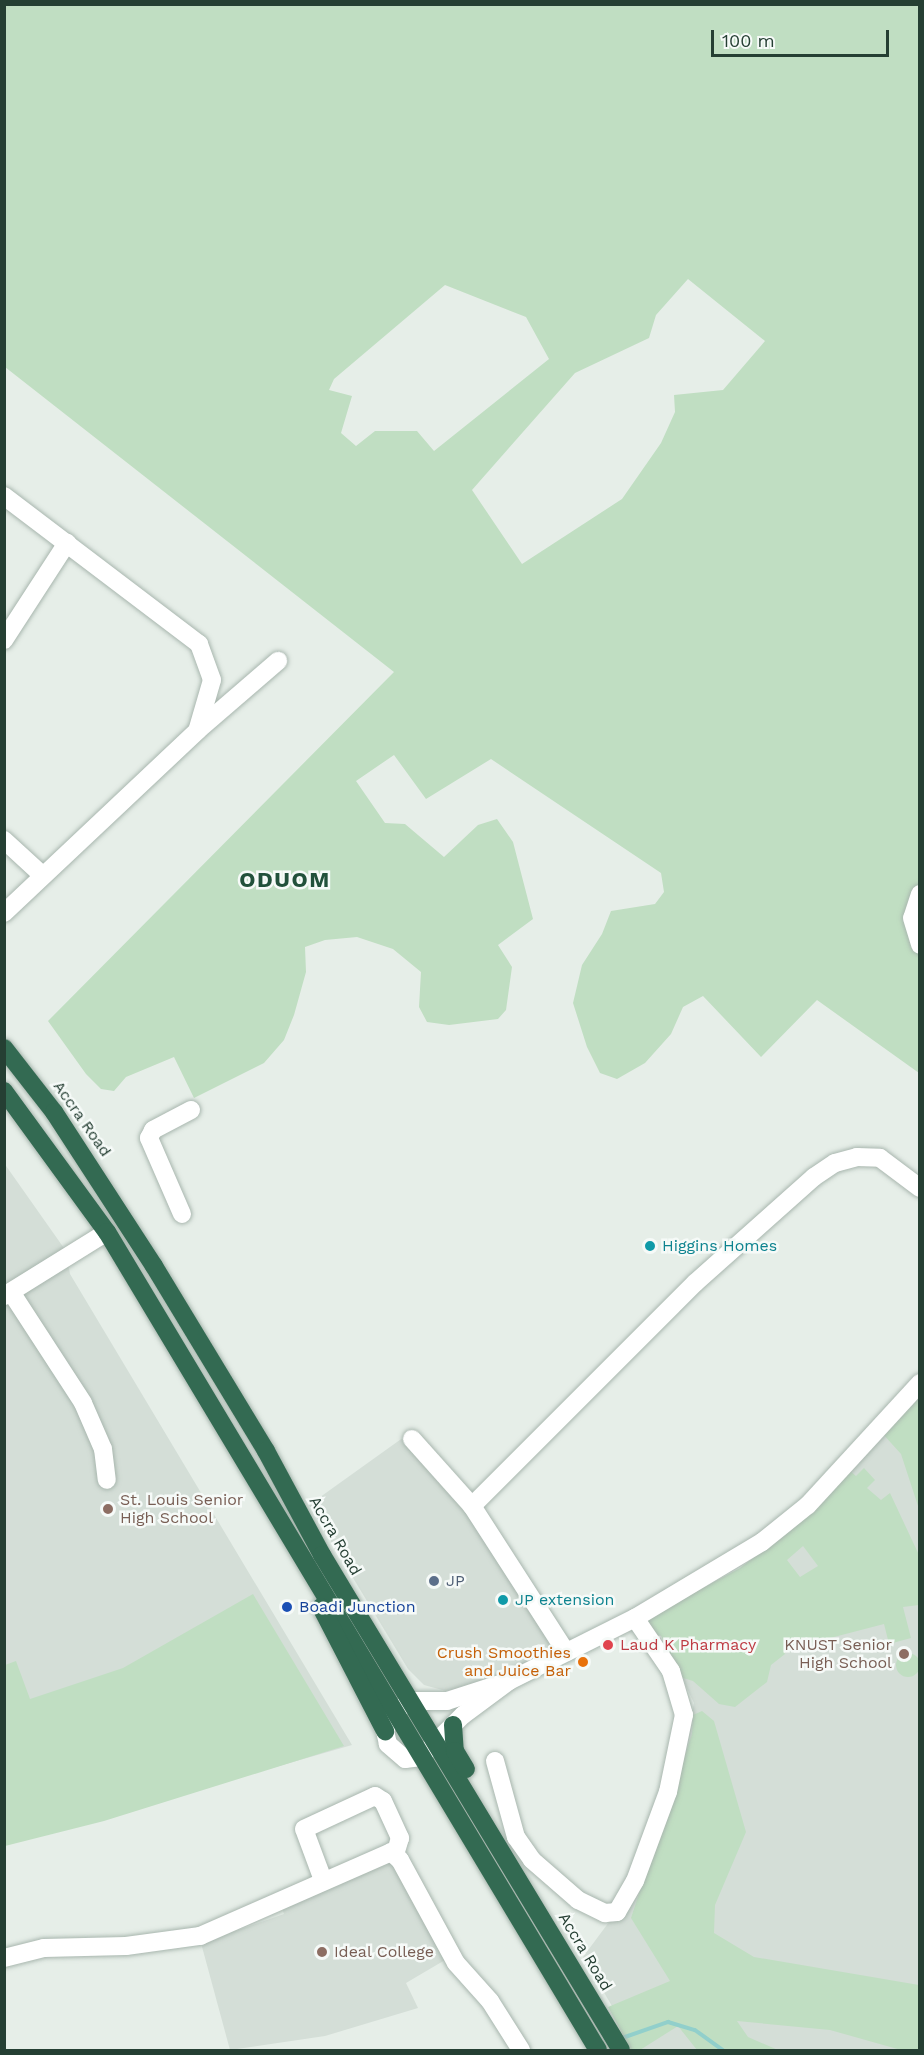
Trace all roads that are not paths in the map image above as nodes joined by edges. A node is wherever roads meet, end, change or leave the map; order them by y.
1 (4, 496) edge
2 (66, 543) junction
3 (4, 640) edge
4 (278, 661) dead end
5 (198, 730) junction
6 (4, 840) edge
7 (42, 875) junction
8 (920, 894) edge
9 (4, 914) edge
10 (920, 945) edge
11 (4, 1048) edge
12 (4, 1091) edge
13 (191, 1110) dead end
14 (920, 1188) edge
15 (182, 1214) dead end
16 (107, 1232) junction
17 (8, 1294) edge
18 (920, 1383) edge
19 (412, 1439) dead end
20 (107, 1480) dead end
21 (472, 1506) junction
22 (301, 1558) junction
23 (635, 1618) junction
24 (566, 1652) junction
25 (509, 1681) junction
26 (413, 1701) junction
27 (394, 1711) junction
28 (453, 1725) junction
29 (385, 1731) junction
30 (438, 1743) junction
31 (421, 1757) junction
32 (495, 1761) dead end
33 (395, 1854) junction
34 (507, 1860) junction
35 (323, 1880) junction
36 (4, 1958) edge
37 (521, 2050) edge
38 (598, 2050) edge
39 (621, 2050) edge

1 - 2 street
2 - 3 street
2 - 5 street
4 - 5 street
5 - 7 street
6 - 7 street
7 - 9 street
8 - 10 street
11 - 26 highway, Accra Road
12 - 16 highway
13 - 15 street
14 - 21 street
16 - 17 street
16 - 22 highway
17 - 20 street
18 - 23 street
19 - 21 street
21 - 24 street
22 - 27 highway
22 - 29 highway
23 - 24 street
23 - 32 street
24 - 25 street
25 - 26 street
25 - 28 street
26 - 27 street
26 - 30 highway, Accra Road
27 - 29 street
27 - 31 highway
28 - 30 street
28 - 34 highway
29 - 31 street
30 - 31 street
30 - 34 highway, Accra Road
31 - 38 highway
33 - 35 street
33 - 35 street
33 - 37 street
34 - 39 highway, Accra Road
35 - 36 street

